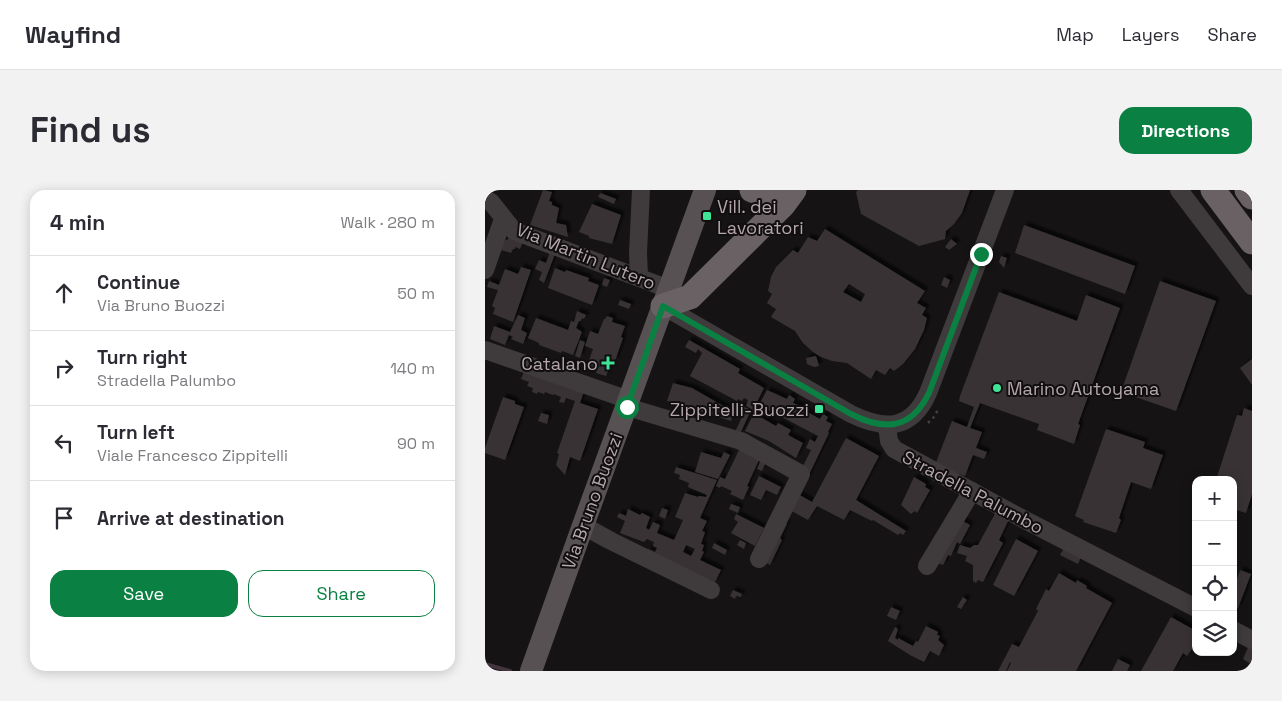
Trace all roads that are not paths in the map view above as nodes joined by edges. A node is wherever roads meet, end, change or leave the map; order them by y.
1 (641, 190) edge
2 (705, 190) edge
3 (752, 190) edge
4 (784, 190) edge
5 (794, 190) edge
6 (1005, 190) edge
7 (1179, 190) edge
8 (1213, 190) edge
9 (1247, 190) edge
10 (1252, 197) edge
11 (485, 199) edge
12 (503, 219) junction
13 (1252, 242) edge
14 (485, 270) edge
15 (639, 276) junction
16 (1252, 286) edge
17 (666, 297) junction
18 (485, 350) edge
19 (628, 403) junction
20 (887, 425) junction
21 (972, 491) junction
22 (581, 528) junction
23 (759, 558) dead end
24 (927, 566) dead end
25 (711, 590) dead end
26 (1192, 606) edge
27 (1237, 632) edge
28 (1252, 640) edge
29 (531, 671) edge

1 - 15 street
2 - 17 main road, Via Bruno Buozzi
3 - 4 highway
5 - 17 highway
6 - 20 street
7 - 16 street
8 - 13 highway
9 - 10 highway
11 - 12 street, Via Martin Lutero
12 - 14 street
12 - 15 street, Via Martin Lutero
15 - 17 street, Via Martin Lutero
17 - 19 main road, Via Bruno Buozzi
17 - 20 street
18 - 19 street
19 - 22 main road, Via Bruno Buozzi
19 - 23 street
20 - 21 street, Stradella Palumbo
21 - 24 street
21 - 26 street, Stradella Palumbo
22 - 25 street
22 - 29 main road, Via Bruno Buozzi
27 - 28 street

